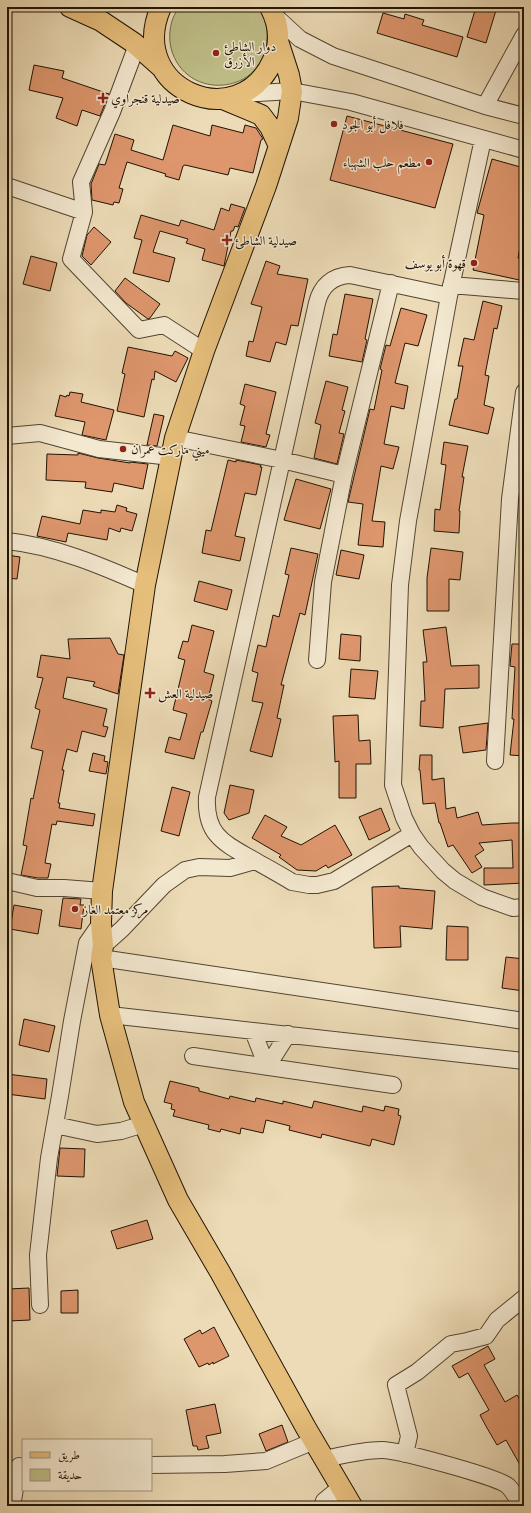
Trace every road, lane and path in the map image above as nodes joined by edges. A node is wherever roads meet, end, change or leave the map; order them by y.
1 (70, 7) edge
2 (161, 7) edge
3 (273, 12) edge
4 (524, 35) edge
5 (278, 41) junction
6 (137, 45) junction
7 (162, 68) junction
8 (292, 91) junction
9 (231, 97) junction
10 (485, 106) junction
11 (524, 116) edge
12 (483, 139) junction
13 (279, 146) junction
14 (524, 150) edge
15 (7, 186) edge
16 (84, 212) junction
17 (391, 283) junction
18 (450, 291) junction
19 (524, 291) edge
20 (204, 351) junction
21 (524, 392) edge
22 (7, 436) edge
23 (176, 438) junction
24 (171, 458) junction
25 (282, 460) junction
26 (344, 475) junction
27 (7, 542) edge
28 (146, 585) junction
29 (317, 660) dead end
30 (495, 761) dead end
31 (412, 834) junction
32 (255, 861) junction
33 (7, 881) edge
34 (102, 891) junction
35 (524, 907) edge
36 (101, 924) junction
37 (102, 952) junction
38 (110, 1014) junction
39 (524, 1021) edge
40 (253, 1030) junction
41 (288, 1034) junction
42 (193, 1056) dead end
43 (524, 1061) edge
44 (267, 1067) junction
45 (393, 1085) dead end
46 (144, 1124) junction
47 (55, 1125) junction
48 (522, 1303) edge
49 (40, 1305) dead end
50 (314, 1441) junction
51 (405, 1454) junction
52 (324, 1459) junction
53 (152, 1465) edge
54 (16, 1466) edge
55 (341, 1487) junction
56 (12, 1506) edge
57 (322, 1506) edge
58 (352, 1506) edge
59 (523, 1506) edge

1 - 6 main road
2 - 7 main road
3 - 5 main road
3 - 10 street
4 - 10 street
5 - 8 main road
5 - 9 main road
6 - 7 main road
6 - 16 street
7 - 9 main road
8 - 9 street
8 - 12 street
8 - 13 main road
9 - 13 main road
10 - 11 street
12 - 14 street
12 - 18 street
13 - 20 main road
15 - 16 street
16 - 20 street
17 - 18 street
17 - 25 street
17 - 26 street
18 - 19 street
18 - 31 street
20 - 23 main road
21 - 30 street
22 - 24 street
23 - 24 main road
23 - 25 street
24 - 28 main road
25 - 26 street
25 - 32 street
26 - 29 street
27 - 28 street
28 - 34 main road
31 - 32 street
31 - 35 street
32 - 37 street
33 - 34 street
34 - 36 main road
36 - 37 main road
36 - 47 street
37 - 38 main road
37 - 39 street
38 - 40 street
38 - 46 main road
40 - 41 street
40 - 44 street
41 - 43 street
41 - 44 street
42 - 44 street
44 - 45 street
46 - 47 street
46 - 50 main road
47 - 49 street
48 - 51 street
50 - 52 main road
50 - 53 street
51 - 52 street
51 - 59 street
52 - 55 main road
54 - 56 street
55 - 57 street
55 - 58 main road

